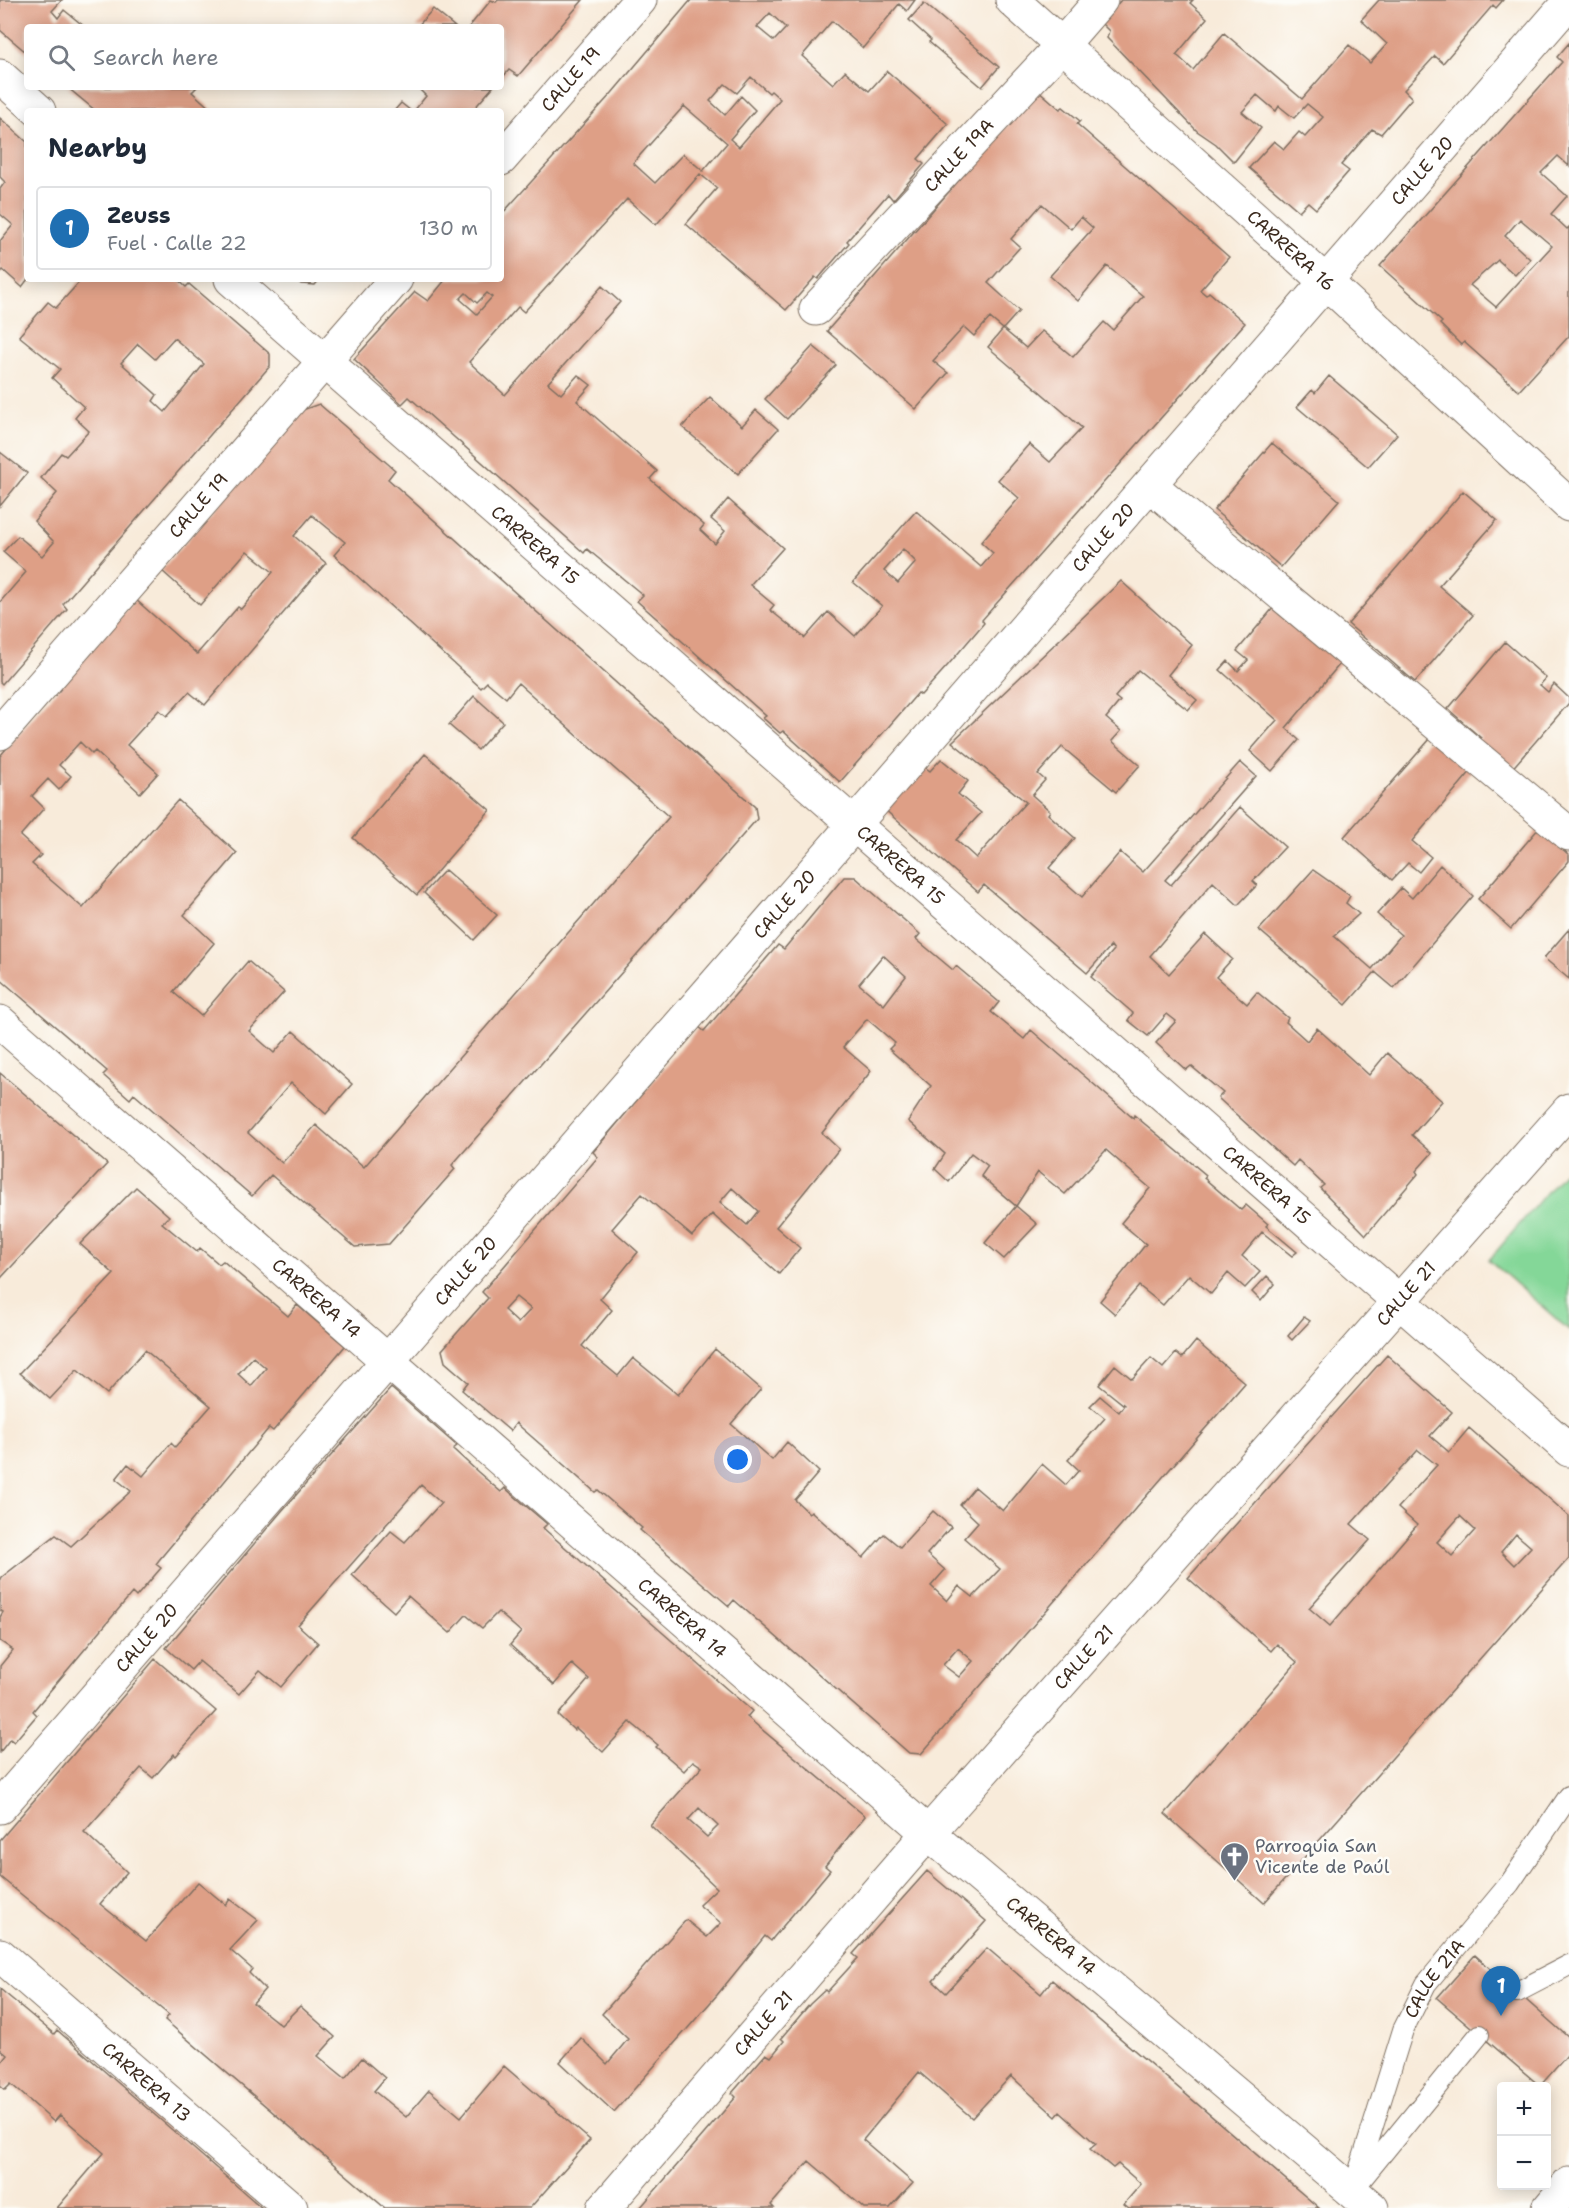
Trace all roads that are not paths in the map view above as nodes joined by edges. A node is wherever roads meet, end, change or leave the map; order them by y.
1 (640, 0) edge
2 (1012, 0) edge
3 (1101, 0) edge
4 (1569, 2) edge
5 (1062, 45) junction
6 (0, 76) edge
7 (36, 108) edge
8 (504, 156) edge
9 (234, 282) edge
10 (393, 282) edge
11 (1326, 282) junction
12 (816, 309) dead end
13 (324, 361) junction
14 (1150, 485) junction
15 (1569, 505) edge
16 (0, 733) edge
17 (854, 825) junction
18 (1569, 834) edge
19 (0, 1022) edge
20 (1569, 1110) edge
21 (1398, 1302) junction
22 (388, 1360) junction
23 (1569, 1450) edge
24 (1569, 1796) edge
25 (0, 1807) edge
26 (928, 1833) junction
27 (0, 1955) edge
28 (1569, 1965) edge
29 (1517, 1992) dead end
30 (1479, 2034) dead end
31 (1569, 2184) edge
32 (1362, 2199) edge
33 (291, 2208) edge
34 (604, 2208) edge
35 (1549, 2208) edge

1 - 8 main road, CALLE 19
2 - 5 main road, CARRERA 16
3 - 5 main road, CALLE 19A
4 - 11 main road, CALLE 20
5 - 11 main road, CARRERA 16
5 - 12 main road, CALLE 19A
6 - 7 main road
9 - 13 main road, CARRERA 15
10 - 13 main road, CALLE 19
11 - 14 main road, CALLE 20
11 - 15 main road, CARRERA 16
13 - 16 main road, CALLE 19
13 - 17 main road, CARRERA 15
14 - 17 main road, CALLE 20
14 - 18 main road
17 - 21 main road, CARRERA 15
17 - 22 main road, CALLE 20
19 - 22 main road, CARRERA 14
20 - 21 main road, CALLE 21
21 - 23 main road, CARRERA 15
21 - 26 main road, CALLE 21
22 - 25 main road, CALLE 20
22 - 26 main road, CARRERA 14
24 - 32 lane, CALLE 21A
26 - 32 main road, CARRERA 14
26 - 34 main road, CALLE 21
27 - 33 main road, CARRERA 13
28 - 29 lane
30 - 32 lane
31 - 35 main road

